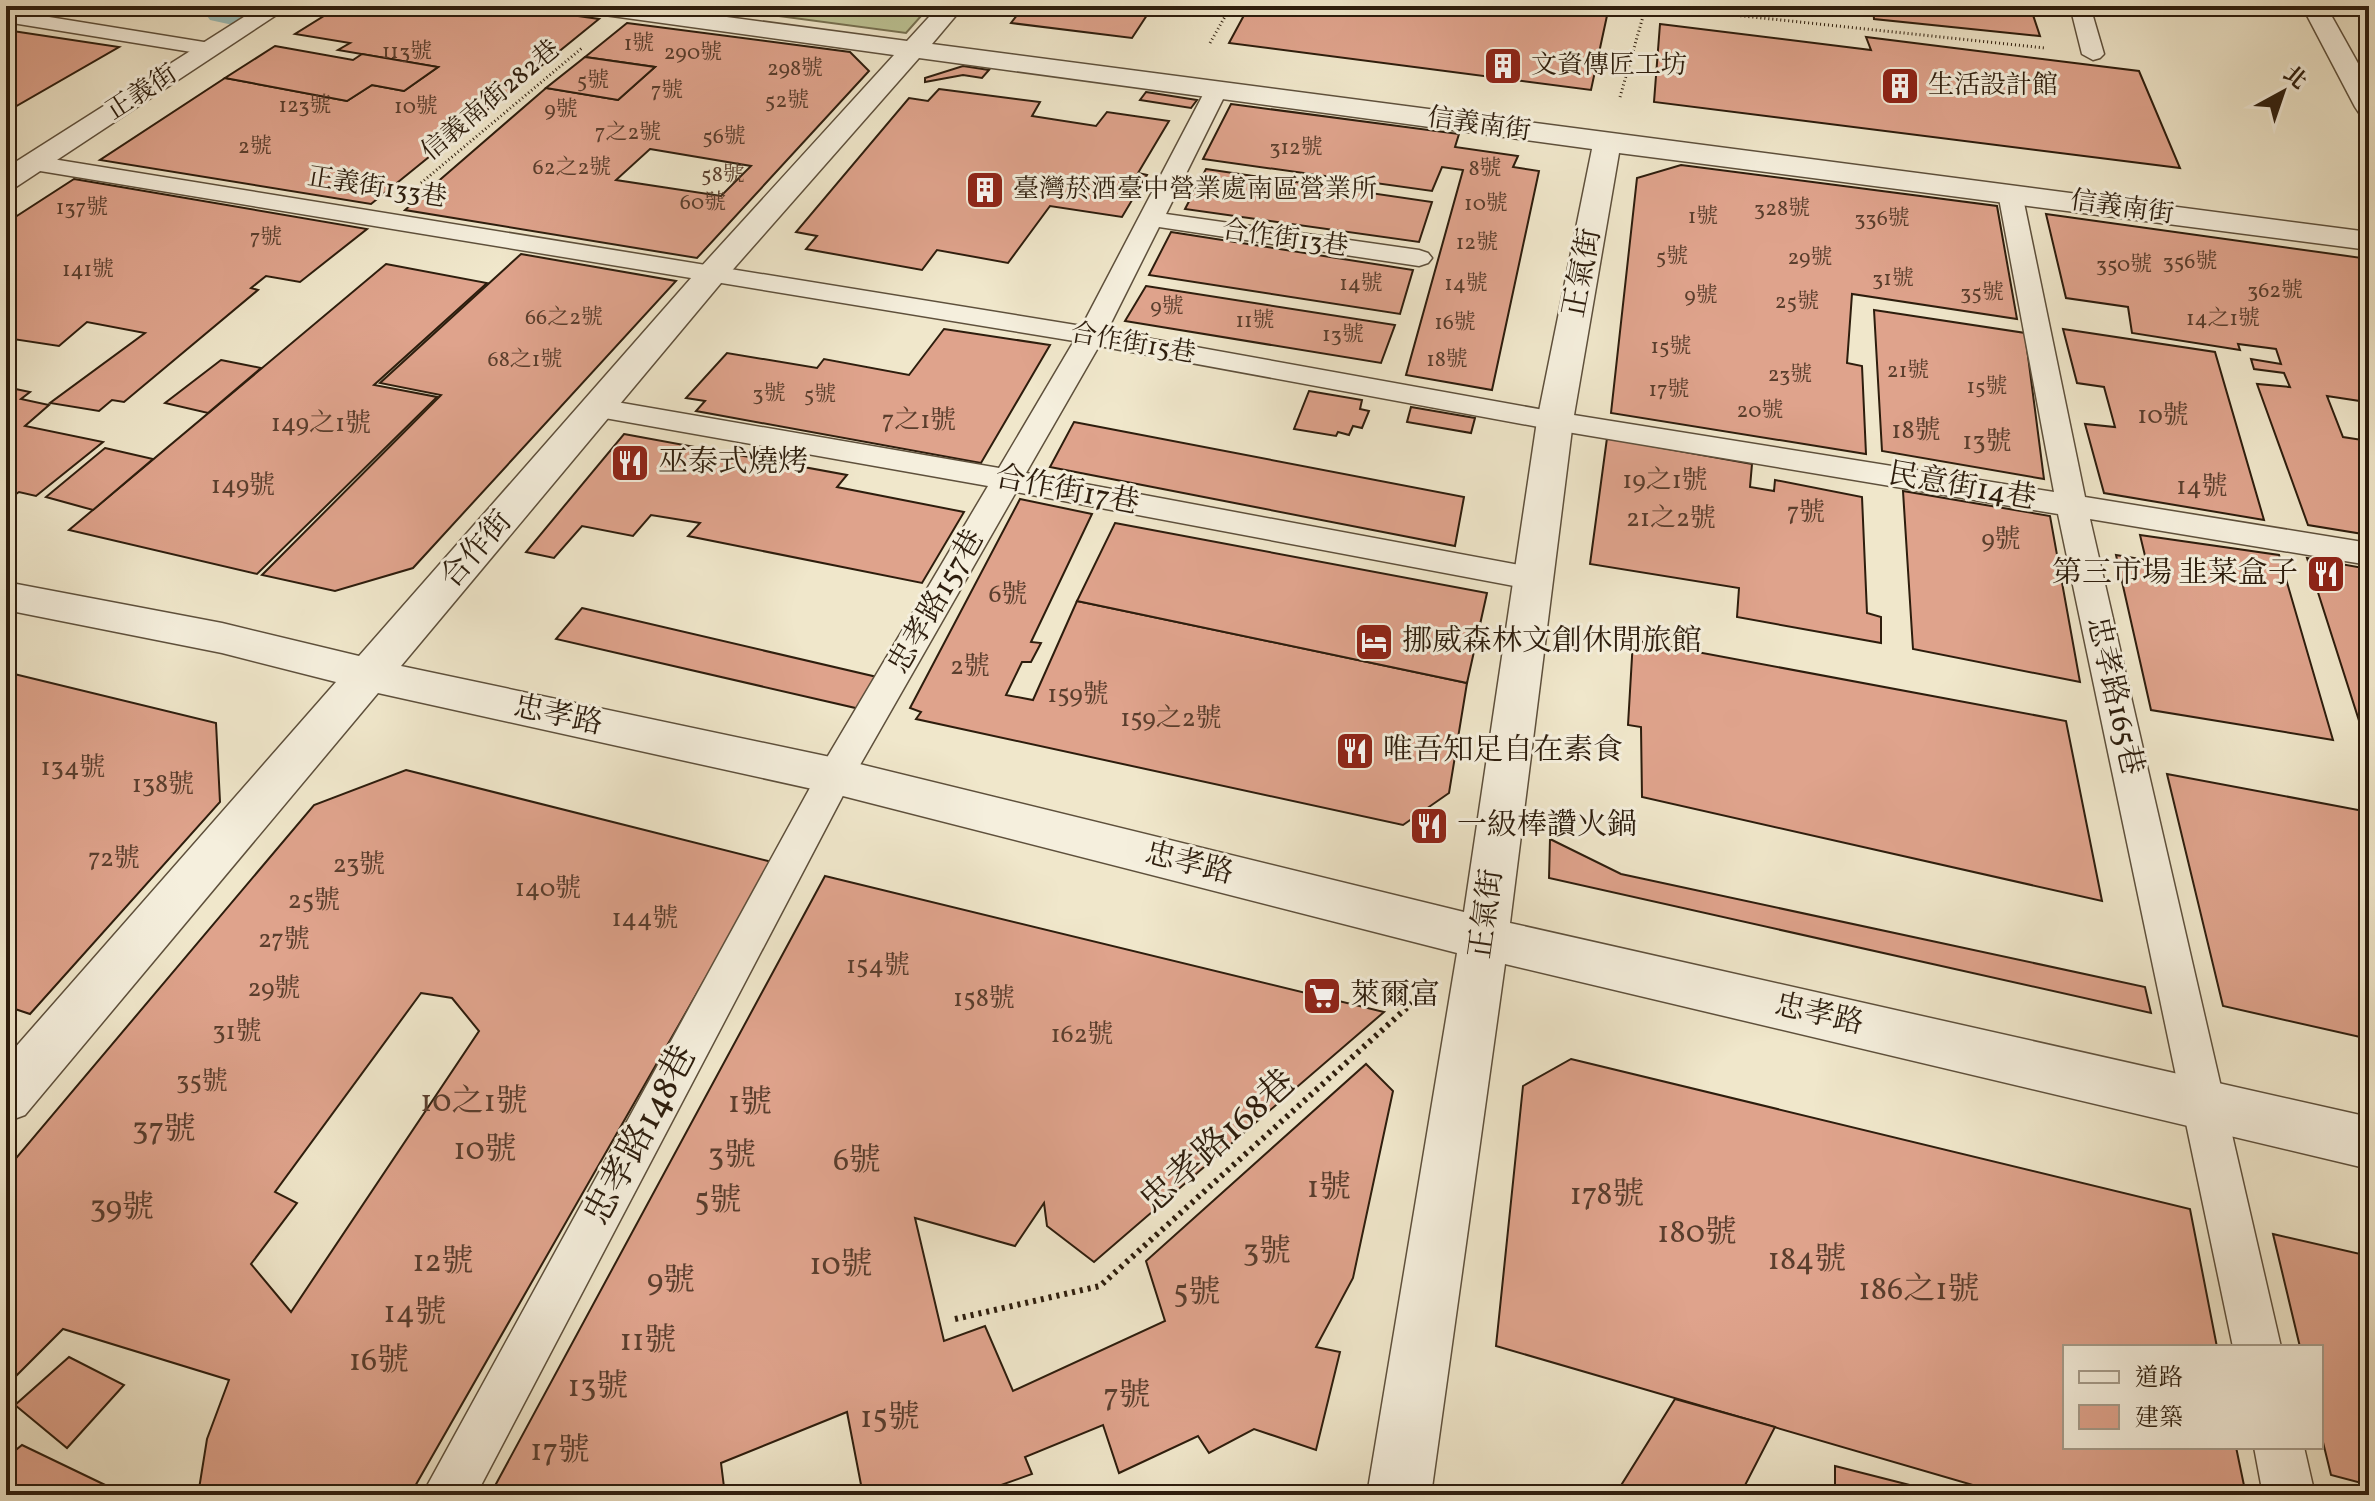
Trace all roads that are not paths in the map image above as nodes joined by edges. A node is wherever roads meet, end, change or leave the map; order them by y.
1 (278, 6) edge
2 (590, 6) edge
3 (952, 6) edge
4 (2080, 6) edge
5 (2314, 6) edge
6 (6, 16) edge
7 (210, 49) junction
8 (912, 51) junction
9 (2093, 54) road end
10 (1217, 89) junction
11 (2369, 107) edge
12 (1607, 143) junction
13 (34, 163) junction
14 (6, 181) edge
15 (2010, 193) junction
16 (1152, 219) junction
17 (2369, 241) edge
18 (1419, 258) dead end
19 (710, 276) junction
20 (1091, 336) junction
21 (599, 408) junction
22 (1555, 421) junction
23 (1008, 480) junction
24 (2072, 508) junction
25 (2369, 554) edge
26 (1535, 579) junction
27 (6, 596) edge
28 (370, 675) junction
29 (835, 776) junction
30 (1484, 938) junction
31 (6, 1097) edge
32 (2205, 1105) junction
33 (2369, 1143) edge
34 (2257, 1345) edge
35 (2279, 1449) edge
36 (448, 1495) edge
37 (1399, 1495) edge
38 (2289, 1495) edge

1 - 7 street, 正義街
2 - 8 street, 信義南街
3 - 8 street, 合作街
4 - 9 lane
5 - 11 street
6 - 7 lane
7 - 13 street, 正義街
8 - 10 street, 信義南街
8 - 19 street, 合作街
10 - 12 street, 信義南街
10 - 16 lane, 忠孝路157巷
12 - 15 street, 信義南街
12 - 22 street, 正氣街
13 - 14 street, 正義街
13 - 19 lane, 正義街133巷
15 - 17 street, 信義南街
15 - 24 lane, 忠孝路165巷
16 - 18 lane, 合作街13巷
16 - 20 lane, 忠孝路157巷
19 - 20 lane, 合作街15巷
19 - 21 street, 合作街
20 - 22 lane, 合作街15巷
20 - 23 lane, 忠孝路157巷
21 - 23 lane, 合作街17巷
21 - 28 street, 合作街
22 - 24 lane, 民意街14巷
22 - 26 street, 正氣街
23 - 26 lane, 合作街17巷
23 - 29 lane, 忠孝路157巷
24 - 25 lane, 民意街14巷
24 - 32 lane, 忠孝路165巷
26 - 30 street, 正氣街
27 - 28 street, 忠孝路
28 - 29 street, 忠孝路
28 - 31 street, 合作街
29 - 30 street, 忠孝路
29 - 36 lane, 忠孝路148巷
30 - 32 street, 忠孝路
30 - 37 street, 正氣街
32 - 33 street, 忠孝路
32 - 34 lane, 忠孝路165巷
35 - 38 lane

